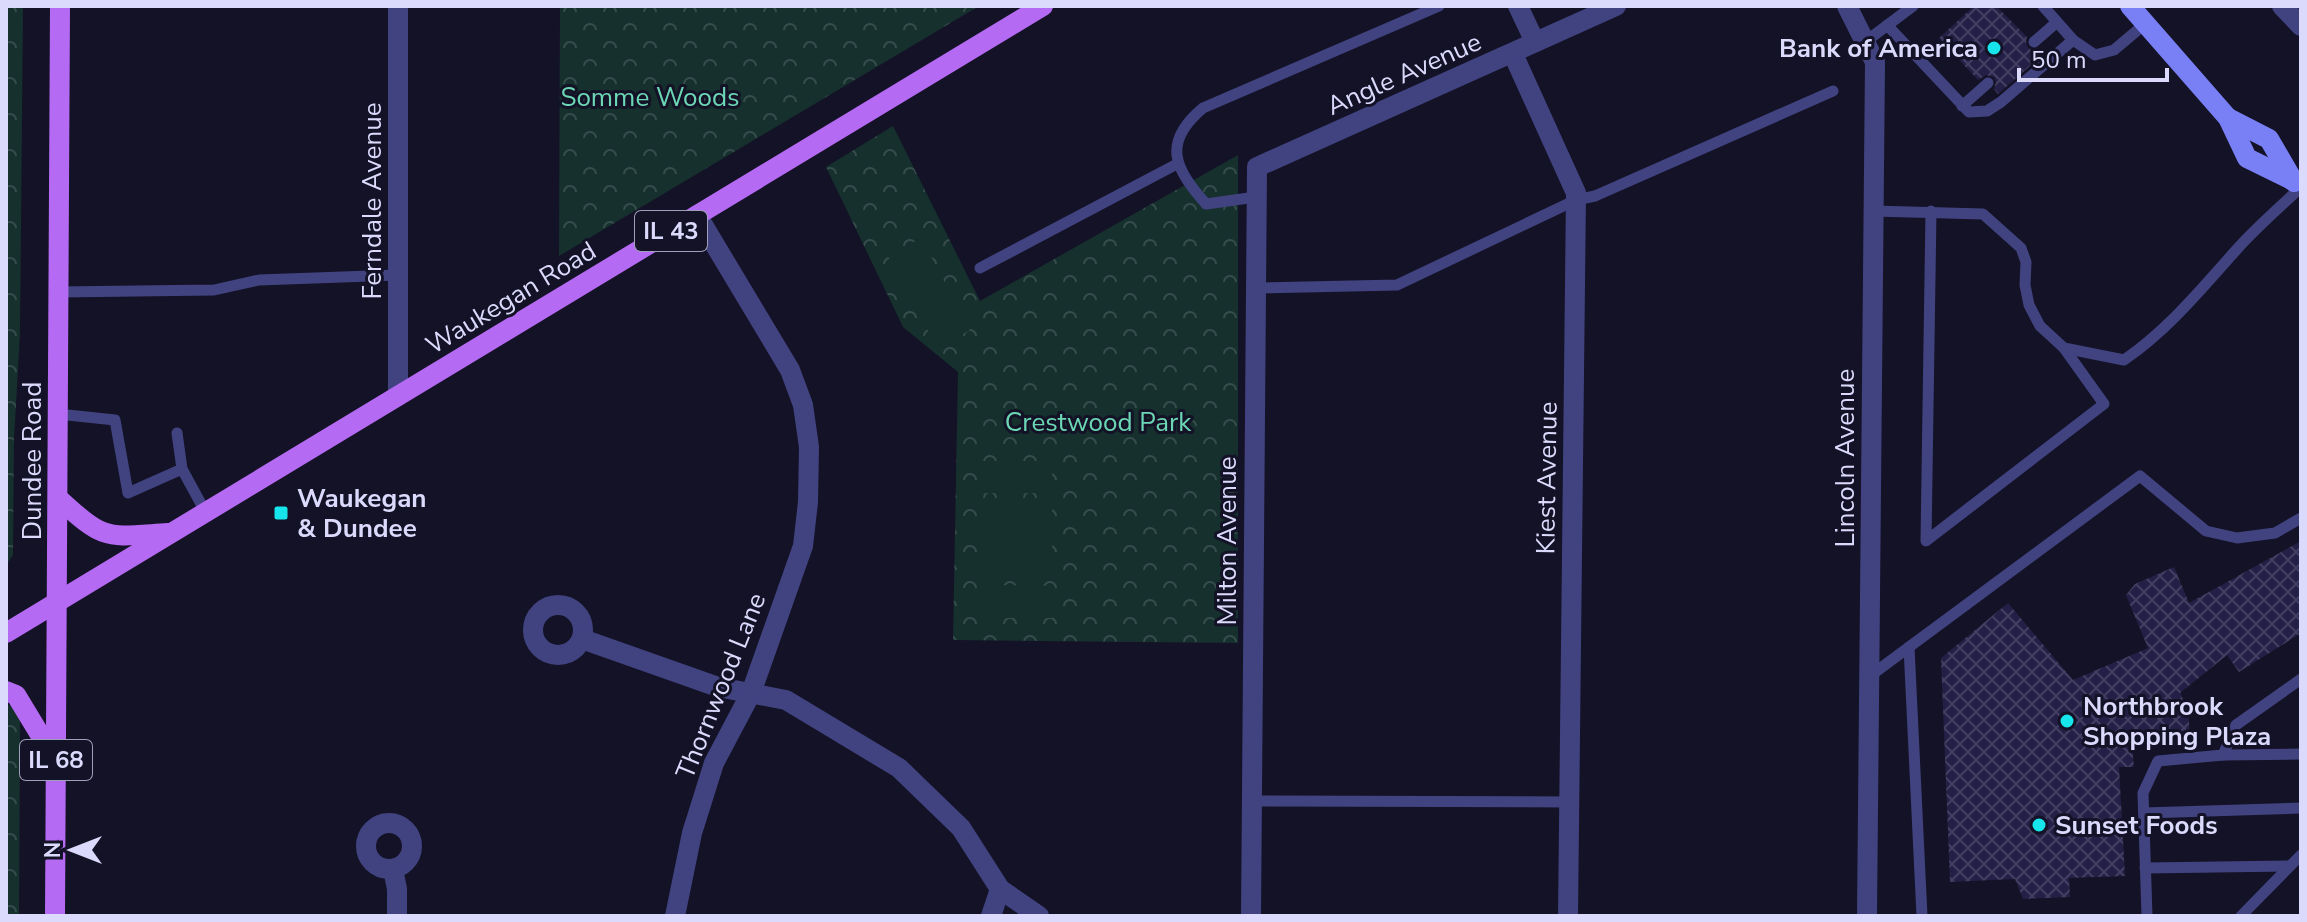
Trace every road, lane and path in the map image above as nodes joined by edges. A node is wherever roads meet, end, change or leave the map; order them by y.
1 (60, 6) edge
2 (398, 6) edge
3 (1043, 6) edge
4 (1439, 6) edge
5 (1518, 6) edge
6 (1616, 6) edge
7 (1847, 6) edge
8 (1913, 6) edge
9 (2043, 6) edge
10 (2130, 6) edge
11 (2057, 22) junction
12 (2146, 23) junction
13 (1887, 25) junction
14 (2073, 40) junction
15 (1535, 42) junction
16 (1865, 42) junction
17 (2034, 42) dead end
18 (1513, 54) junction
19 (1988, 83) dead end
20 (1833, 91) dead end
21 (1962, 106) junction
22 (1177, 164) junction
23 (1257, 167) joint
24 (2298, 186) edge
25 (1256, 197) junction
26 (1576, 200) junction
27 (1873, 211) junction
28 (1931, 211) junction
29 (697, 215) junction
30 (980, 268) dead end
31 (398, 275) junction
32 (1255, 288) junction
33 (59, 292) junction
34 (2064, 348) junction
35 (398, 396) junction
36 (58, 414) junction
37 (177, 433) dead end
38 (182, 469) junction
39 (58, 498) junction
40 (206, 513) junction
41 (2301, 518) edge
42 (172, 533) junction
43 (57, 603) junction
44 (6, 633) edge
45 (582, 639) dead end
46 (1909, 647) junction
47 (1870, 677) junction
48 (2301, 679) edge
49 (6, 691) edge
50 (751, 693) junction
51 (2301, 754) edge
52 (2223, 755) junction
53 (56, 761) junction
54 (1252, 801) junction
55 (1570, 802) junction
56 (2301, 808) edge
57 (2144, 813) junction
58 (2301, 855) edge
59 (2290, 866) junction
60 (2145, 868) junction
61 (393, 869) dead end
62 (1000, 889) junction
63 (55, 916) edge
64 (397, 916) edge
65 (675, 916) edge
66 (991, 916) edge
67 (1039, 916) edge
68 (1251, 916) edge
69 (1568, 916) edge
70 (1867, 916) edge
71 (1922, 916) edge
72 (2147, 916) edge
73 (2241, 916) edge

1 - 33 main road, Dundee Road / IL 68
2 - 31 street, Ferndale Avenue
3 - 29 main road, Waukegan Road / IL 43
4 - 22 lane
5 - 15 street
6 - 15 street, Angle Avenue
7 - 16 street, Lincoln Avenue
8 - 13 lane
9 - 11 lane
10 - 12 main road
11 - 14 lane
11 - 17 lane
12 - 14 lane
12 - 24 main road
13 - 16 lane
13 - 21 lane
14 - 21 lane
15 - 18 street, Angle Avenue
16 - 27 street, Lincoln Avenue
18 - 23 street, Angle Avenue
18 - 26 street, Kiest Avenue
19 - 21 lane
20 - 26 lane
22 - 25 lane
22 - 30 lane
23 - 25 street, Milton Avenue
24 - 34 lane
25 - 32 street, Milton Avenue
26 - 32 lane
26 - 55 street, Kiest Avenue
27 - 28 lane
27 - 47 street, Lincoln Avenue
28 - 34 lane
28 - 34 lane
29 - 35 main road, Waukegan Road / IL 43
29 - 50 street, Thornwood Lane
31 - 33 lane
31 - 35 street, Ferndale Avenue
32 - 54 street, Milton Avenue
33 - 36 main road, Dundee Road / IL 68
35 - 40 main road, Waukegan Road / IL 43
36 - 38 lane
36 - 39 main road, Dundee Road / IL 68
37 - 38 lane
38 - 40 lane
39 - 42 main road
39 - 43 main road, Dundee Road / IL 68
40 - 42 main road, Waukegan Road / IL 43
41 - 46 lane
42 - 43 main road, Waukegan Road / IL 43
43 - 44 main road, Waukegan Road / IL 43
43 - 53 main road, Dundee Road / IL 68
45 - 50 street
46 - 47 lane
46 - 71 lane
47 - 70 street, Lincoln Avenue
48 - 52 lane
49 - 53 main road
50 - 62 street
50 - 65 street, Thornwood Lane
51 - 52 lane
52 - 57 lane
53 - 63 main road, Dundee Road / IL 68
54 - 55 lane
54 - 68 street, Milton Avenue
55 - 69 street, Kiest Avenue
56 - 57 lane
57 - 60 lane
58 - 59 lane
59 - 60 lane
59 - 73 lane
60 - 72 lane
61 - 64 street
62 - 66 street
62 - 67 street

